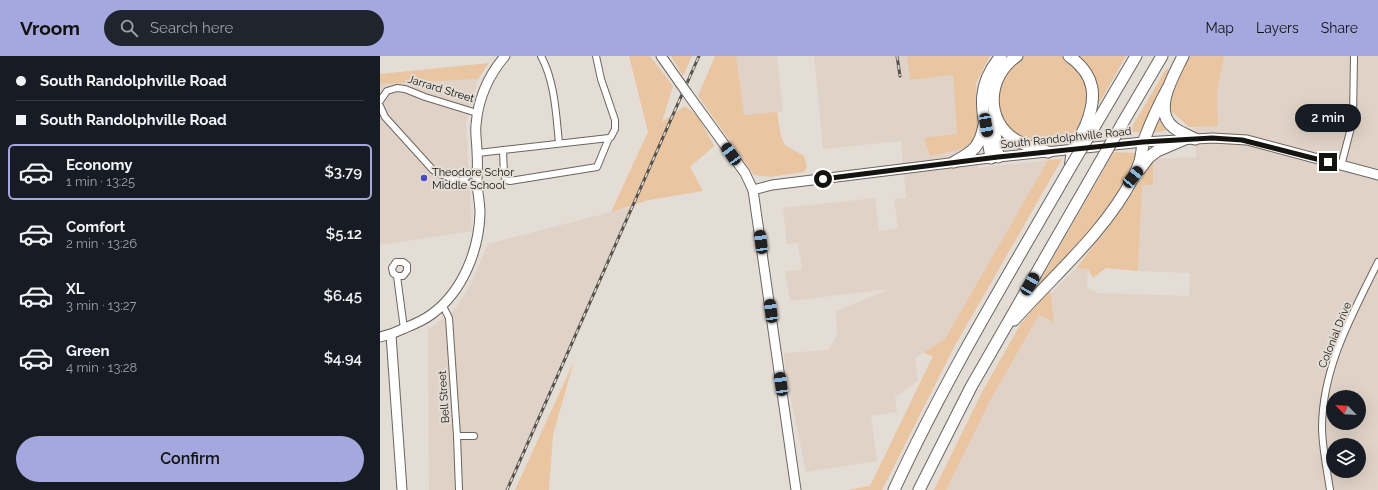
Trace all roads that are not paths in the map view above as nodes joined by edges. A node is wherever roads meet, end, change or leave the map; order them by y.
1 (505, 56) edge
2 (541, 56) edge
3 (596, 56) edge
4 (661, 56) edge
5 (1001, 56) edge
6 (1017, 56) edge
7 (1069, 56) edge
8 (1136, 56) edge
9 (1162, 56) edge
10 (1182, 56) edge
11 (1354, 56) edge
12 (1168, 88) junction
13 (380, 101) edge
14 (992, 103) junction
15 (380, 106) edge
16 (477, 112) junction
17 (984, 122) junction
18 (1090, 127) junction
19 (609, 138) junction
20 (1190, 139) junction
21 (1143, 142) junction
22 (559, 143) junction
23 (503, 150) junction
24 (1048, 152) junction
25 (478, 153) junction
26 (995, 157) junction
27 (954, 162) junction
28 (1341, 166) junction
29 (477, 169) junction
30 (1378, 175) edge
31 (1133, 177) junction
32 (461, 181) junction
33 (477, 187) junction
34 (753, 190) junction
35 (1378, 262) edge
36 (397, 276) dead end
37 (442, 304) junction
38 (404, 328) junction
39 (392, 335) junction
40 (380, 337) edge
41 (998, 338) junction
42 (457, 436) junction
43 (474, 436) dead end
44 (402, 490) edge
45 (459, 490) edge
46 (796, 490) edge
47 (894, 490) edge
48 (919, 490) edge
49 (1330, 490) edge

1 - 16 main road
2 - 22 street
3 - 19 street
4 - 34 main road, bridge
5 - 17 highway
6 - 14 highway
7 - 18 highway
8 - 18 highway
9 - 41 highway, bridge
10 - 12 highway
11 - 28 street
12 - 20 highway
12 - 21 highway
13 - 16 street, Jarrard Street
14 - 24 highway
14 - 26 highway
15 - 32 street
16 - 25 main road
17 - 26 highway
17 - 27 highway
18 - 47 highway, bridge
19 - 22 street
19 - 23 street
20 - 21 main road, South Randolphville Road
20 - 28 main road, South Randolphville Road
20 - 31 highway
21 - 24 main road, South Randolphville Road
21 - 31 highway
22 - 23 street
23 - 25 street
24 - 26 main road, South Randolphville Road
25 - 29 main road
26 - 27 main road, South Randolphville Road
27 - 34 main road, South Randolphville Road
28 - 30 main road, South Randolphville Road
29 - 32 street
29 - 33 main road
31 - 41 highway
32 - 33 street
33 - 37 main road
34 - 46 main road
35 - 49 street, Colonial Drive
36 - 38 street
37 - 38 main road
37 - 42 street, Bell Street
38 - 39 main road
39 - 40 main road
39 - 44 main road
41 - 48 highway
42 - 43 street
42 - 45 street, Bell Street

